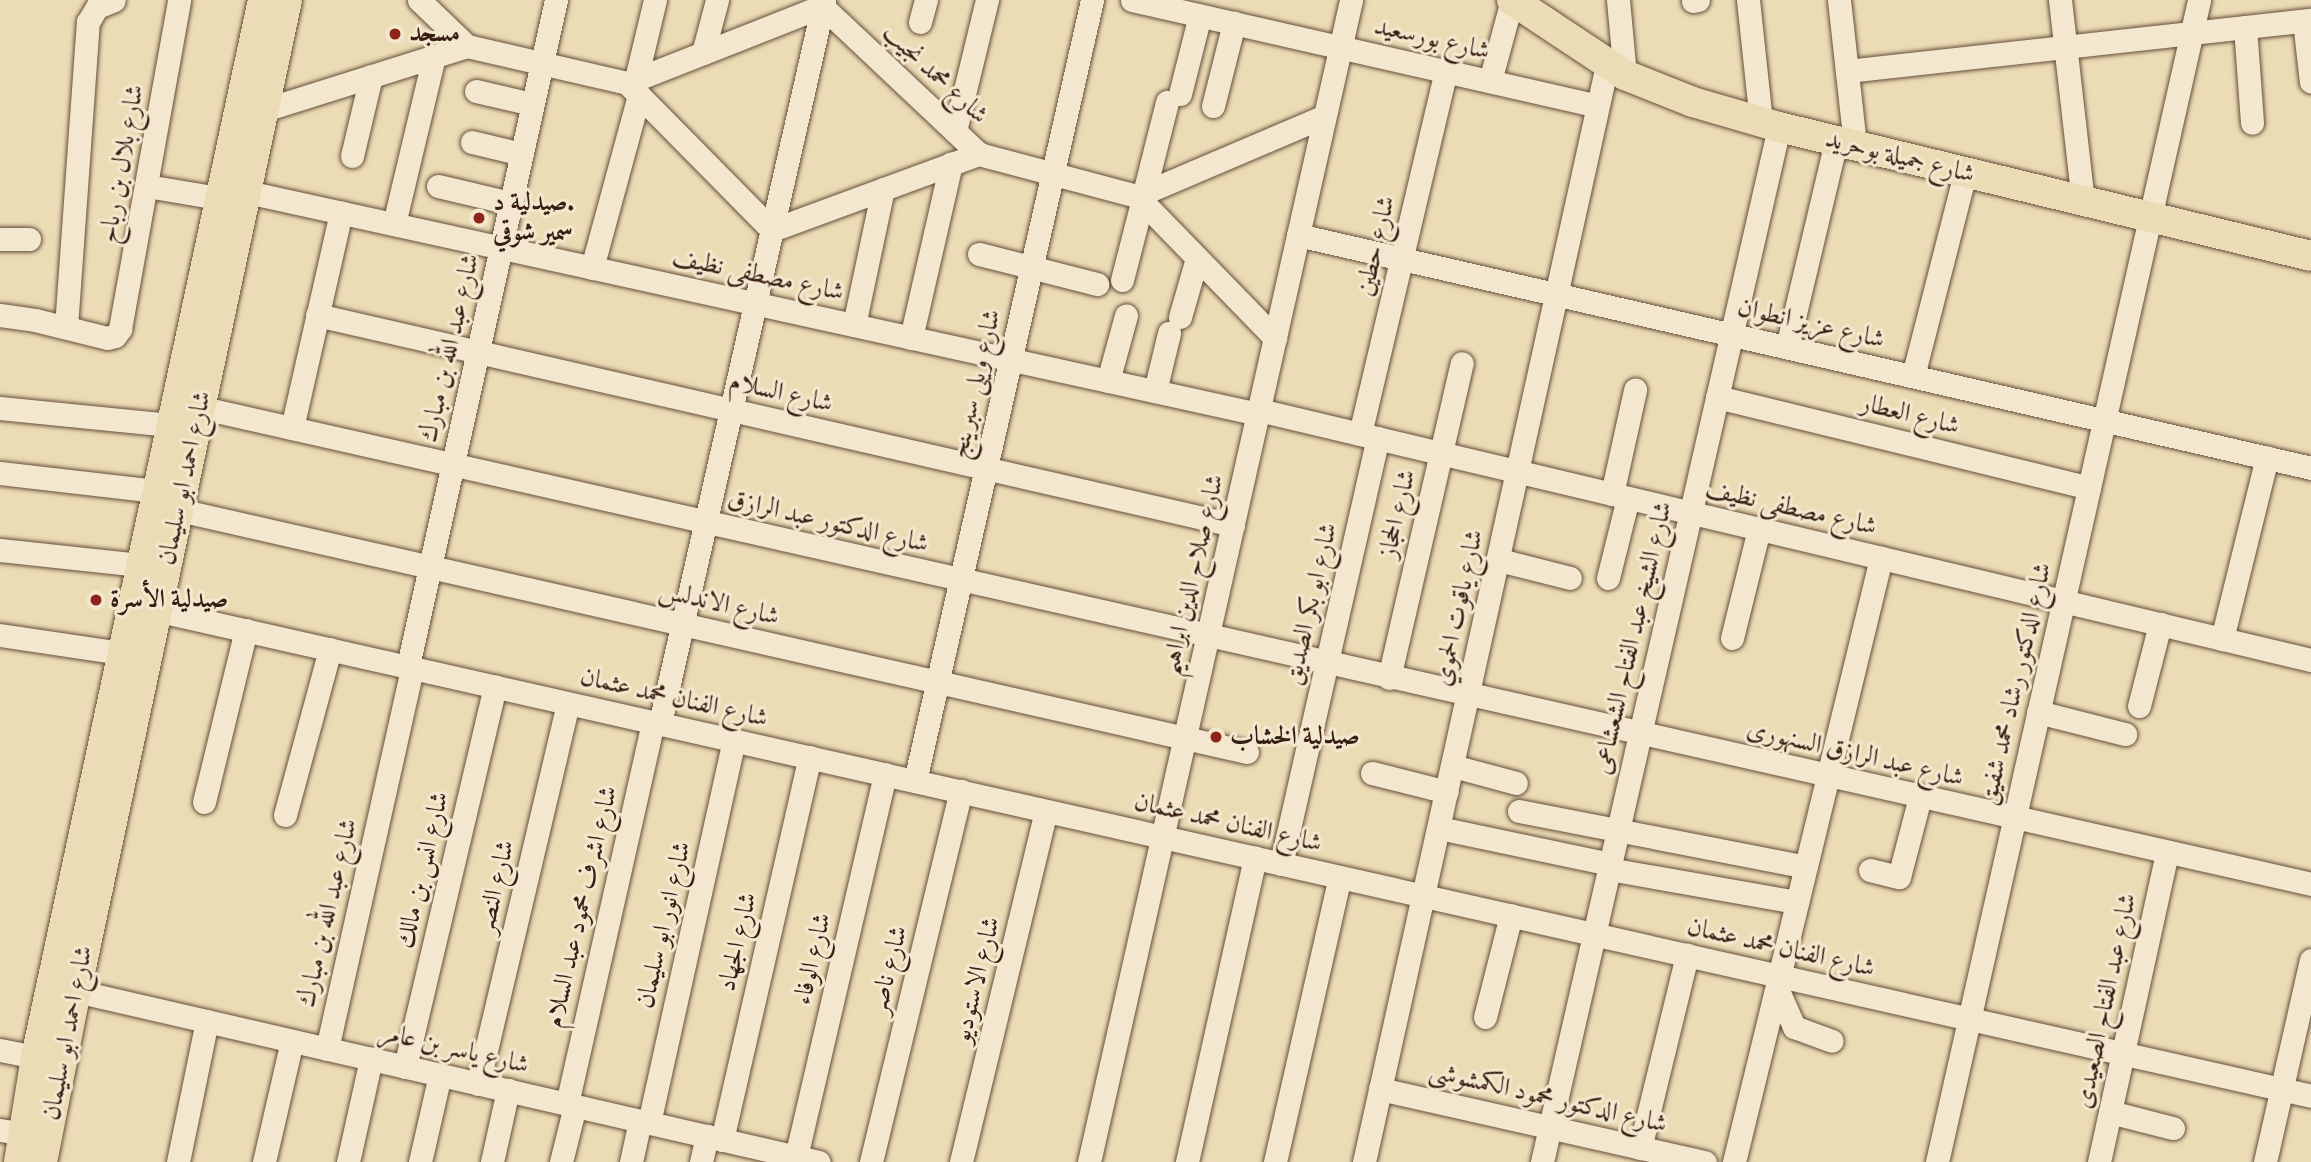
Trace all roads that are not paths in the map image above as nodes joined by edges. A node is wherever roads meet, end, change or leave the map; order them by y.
1 (114, 0) edge
2 (179, 0) edge
3 (263, 0) edge
4 (287, 0) edge
5 (419, 0) edge
6 (556, 0) edge
7 (655, 0) edge
8 (717, 0) edge
9 (926, 0) edge
10 (987, 0) edge
11 (1092, 0) edge
12 (1132, 0) edge
13 (1351, 0) edge
14 (1512, 0) edge
15 (1618, 0) edge
16 (1748, 0) edge
17 (1839, 0) edge
18 (2060, 0) edge
19 (2199, 0) edge
20 (823, 3) edge
21 (1200, 15) junction
22 (2299, 16) edge
23 (920, 22) dead end
24 (1234, 23) junction
25 (2245, 27) junction
26 (2191, 33) junction
27 (467, 46) junction
28 (1340, 47) junction
29 (2065, 47) junction
30 (703, 53) junction
31 (434, 56) junction
32 (541, 63) junction
33 (1616, 70) junction
34 (1446, 71) junction
35 (1847, 71) junction
36 (371, 76) junction
37 (1490, 81) junction
38 (2311, 82) edge
39 (634, 86) junction
40 (475, 91) dead end
41 (532, 104) junction
42 (1596, 105) junction
43 (1213, 106) dead end
44 (264, 110) junction
45 (1325, 116) junction
46 (2252, 123) dead end
47 (1770, 125) junction
48 (955, 131) junction
49 (472, 142) dead end
50 (1846, 144) junction
51 (522, 154) junction
52 (979, 154) junction
53 (352, 156) dead end
54 (951, 164) junction
55 (1053, 173) junction
56 (1965, 173) junction
57 (147, 186) junction
58 (438, 186) dead end
59 (883, 189) junction
60 (233, 195) junction
61 (1141, 197) junction
62 (2083, 201) junction
63 (510, 203) junction
64 (341, 212) junction
65 (2150, 217) junction
66 (394, 224) junction
67 (772, 230) junction
68 (1298, 235) junction
69 (0, 239) edge
70 (29, 239) dead end
71 (500, 247) junction
72 (979, 254) dead end
73 (2311, 256) edge
74 (1197, 258) junction
75 (1401, 259) junction
76 (1031, 267) junction
77 (592, 268) junction
78 (1122, 280) dead end
79 (1097, 284) dead end
80 (1556, 294) junction
81 (755, 303) junction
82 (317, 315) junction
83 (0, 316) edge
84 (1126, 316) dead end
85 (854, 325) junction
86 (66, 327) junction
87 (1731, 335) junction
88 (911, 338) junction
89 (1275, 338) junction
90 (1787, 347) junction
91 (477, 352) junction
92 (1011, 360) junction
93 (1462, 363) dead end
94 (1913, 376) junction
95 (1108, 381) junction
96 (1635, 390) dead end
97 (1155, 391) junction
98 (1717, 397) junction
99 (0, 408) edge
100 (731, 410) junction
101 (182, 411) junction
102 (1258, 412) junction
103 (2104, 420) junction
104 (292, 428) junction
105 (1369, 436) junction
106 (1441, 454) junction
107 (2267, 457) junction
108 (452, 465) junction
109 (986, 468) junction
110 (2311, 468) edge
111 (1518, 472) junction
112 (0, 473) edge
113 (2089, 488) junction
114 (1620, 496) junction
115 (167, 500) junction
116 (1690, 513) junction
117 (705, 522) junction
118 (1233, 525) junction
119 (1759, 529) junction
120 (0, 550) edge
121 (1881, 558) junction
122 (1499, 560) junction
123 (140, 565) junction
124 (430, 567) junction
125 (1570, 578) dead end
126 (1608, 578) dead end
127 (961, 580) junction
128 (2063, 601) junction
129 (144, 607) junction
130 (682, 624) junction
131 (2160, 624) junction
132 (246, 630) junction
133 (0, 635) edge
134 (1208, 636) junction
135 (1732, 638) dead end
136 (2222, 639) junction
137 (331, 649) junction
138 (121, 653) junction
139 (2311, 660) edge
140 (1326, 664) junction
141 (410, 667) junction
142 (1390, 678) junction
143 (938, 682) junction
144 (495, 686) junction
145 (1468, 696) junction
146 (569, 703) junction
147 (2139, 706) dead end
148 (2038, 712) junction
149 (656, 723) junction
150 (1640, 734) junction
151 (2125, 734) dead end
152 (1185, 738) junction
153 (734, 740) junction
154 (1247, 752) dead end
155 (810, 757) junction
156 (1453, 766) junction
157 (1372, 773) dead end
158 (885, 774) junction
159 (1828, 776) junction
160 (915, 781) junction
161 (1516, 783) dead end
162 (961, 791) junction
163 (1447, 792) junction
164 (1920, 797) junction
165 (204, 802) dead end
166 (1046, 811) junction
167 (1519, 811) dead end
168 (285, 815) dead end
169 (2015, 818) junction
170 (1439, 828) junction
171 (1618, 831) junction
172 (1162, 837) junction
173 (2167, 852) junction
174 (1255, 858) junction
175 (1281, 864) junction
176 (1609, 866) junction
177 (1806, 867) junction
178 (1870, 870) dead end
179 (1340, 877) junction
180 (2311, 884) edge
181 (1423, 896) junction
182 (1797, 902) junction
183 (1511, 915) junction
184 (1594, 934) junction
185 (72, 948) junction
186 (1687, 955) junction
187 (2311, 960) edge
188 (1778, 982) junction
189 (76, 991) junction
190 (1485, 1017) dead end
191 (1969, 1019) junction
192 (207, 1021) junction
193 (292, 1041) junction
194 (1832, 1041) dead end
195 (327, 1049) junction
196 (0, 1050) edge
197 (2123, 1054) junction
198 (48, 1059) junction
199 (371, 1059) junction
200 (405, 1067) junction
201 (440, 1075) junction
202 (478, 1084) junction
203 (1380, 1089) junction
204 (2282, 1089) junction
205 (508, 1090) junction
206 (2311, 1096) edge
207 (571, 1105) junction
208 (2110, 1112) junction
209 (644, 1122) junction
210 (1550, 1127) junction
211 (2173, 1128) dead end
212 (714, 1138) junction
213 (15, 1142) edge
214 (1640, 1148) junction
215 (780, 1157) edge
216 (42, 1162) edge
217 (178, 1162) edge
218 (264, 1162) edge
219 (348, 1162) edge
220 (420, 1162) edge
221 (492, 1162) edge
222 (562, 1162) edge
223 (631, 1162) edge
224 (701, 1162) edge
225 (819, 1162) edge
226 (871, 1162) edge
227 (961, 1162) edge
228 (1089, 1162) edge
229 (1186, 1162) edge
230 (1275, 1162) edge
231 (1364, 1162) edge
232 (1542, 1162) edge
233 (1705, 1162) edge
234 (1734, 1162) edge
235 (1937, 1162) edge
236 (2099, 1162) edge
237 (2265, 1162) edge

1 - 86 street
2 - 57 street, شارع بلال بن رباح
3 - 60 main road, شارع احمد ابو سليمان
4 - 44 main road, شارع احمد ابو سليمان
5 - 27 street
6 - 32 street, شارع عبد الله بن مبارك
7 - 39 street
8 - 30 street
9 - 23 street
10 - 48 street
11 - 55 street, شارع ويلى سبرينج
12 - 21 street, شارع بورسعيد
13 - 28 street, شارع صلاح الدين ابراهيم
14 - 33 main road, شارع جميلة بوحريد
14 - 37 street
15 - 33 street
16 - 47 street, شارع الشيخ عبد الفتاح الشعشاعى
17 - 35 street
18 - 29 street
19 - 26 street, شارع الدكتور رشاد محمد شفيق
20 - 30 street
20 - 48 street, شارع محمد نجيب
20 - 67 street, شارع اشرف محمود عبد السلام
21 - 24 street, شارع بورسعيد
21 - 61 street
22 - 25 street
22 - 38 street
24 - 28 street, شارع بورسعيد
24 - 43 street
25 - 26 street
25 - 46 street
26 - 29 street
26 - 65 street, شارع الدكتور رشاد محمد شفيق
27 - 31 street
27 - 32 street
28 - 34 street, شارع بورسعيد
28 - 45 street, شارع صلاح الدين ابراهيم
29 - 35 street
29 - 62 street
30 - 39 street
31 - 36 street
31 - 66 street
32 - 39 street
32 - 41 street, شارع عبد الله بن مبارك
33 - 42 street, شارع ياقوت الحموي
33 - 47 main road, شارع جميلة بوحريد
34 - 37 street, شارع بورسعيد
34 - 75 street, شارع حطين
35 - 50 street
36 - 44 street
36 - 53 street
37 - 42 street, شارع بورسعيد
39 - 67 street
39 - 77 street
40 - 41 street
41 - 51 street, شارع عبد الله بن مبارك
42 - 80 street, شارع ياقوت الحموي
44 - 60 main road, شارع احمد ابو سليمان
45 - 61 street
45 - 68 street, شارع صلاح الدين ابراهيم
47 - 50 main road, شارع جميلة بوحريد
47 - 87 street, شارع الشيخ عبد الفتاح الشعشاعى
48 - 52 street, شارع محمد نجيب
49 - 51 street
50 - 56 main road, شارع جميلة بوحريد
50 - 90 street
51 - 63 street, شارع عبد الله بن مبارك
52 - 54 street
52 - 55 street
54 - 59 street
54 - 88 street
55 - 61 street
55 - 76 street, شارع ويلى سبرينج
56 - 62 main road, شارع جميلة بوحريد
56 - 94 street
57 - 60 street, شارع مصطفى نظيف
57 - 86 street, شارع بلال بن رباح
58 - 63 street
59 - 67 street
59 - 85 street
60 - 64 street, شارع مصطفى نظيف
60 - 101 main road, شارع احمد ابو سليمان
61 - 74 street
61 - 78 street
62 - 65 main road, شارع جميلة بوحريد
63 - 71 street, شارع عبد الله بن مبارك
64 - 66 street, شارع مصطفى نظيف
64 - 82 street
65 - 73 main road, شارع جميلة بوحريد
65 - 103 street, شارع الدكتور رشاد محمد شفيق
66 - 71 street, شارع مصطفى نظيف
67 - 81 street, شارع اشرف محمود عبد السلام
68 - 75 street, شارع عزيز انطوان
68 - 89 street, شارع صلاح الدين ابراهيم
69 - 70 street
71 - 77 street, شارع مصطفى نظيف
71 - 91 street, شارع عبد الله بن مبارك
72 - 76 street
74 - 89 street
74 - 97 street
75 - 80 street, شارع عزيز انطوان
75 - 105 street, شارع حطين
76 - 79 street
76 - 92 street, شارع ويلى سبرينج
77 - 81 street, شارع مصطفى نظيف
80 - 87 street, شارع عزيز انطوان
80 - 111 street, شارع ياقوت الحموي
81 - 85 street, شارع مصطفى نظيف
81 - 100 street, شارع اشرف محمود عبد السلام
82 - 91 street, شارع السلام
82 - 104 street
83 - 86 street
84 - 95 street
85 - 88 street, شارع مصطفى نظيف
87 - 90 street, شارع عزيز انطوان
87 - 98 street, شارع الشيخ عبد الفتاح الشعشاعى
88 - 92 street, شارع مصطفى نظيف
89 - 102 street, شارع صلاح الدين ابراهيم
90 - 94 street, شارع عزيز انطوان
91 - 100 street, شارع السلام
91 - 108 street, شارع عبد الله بن مبارك
92 - 95 street, شارع مصطفى نظيف
92 - 109 street, شارع ويلى سبرينج
93 - 106 street, شارع الحجاز
94 - 103 street, شارع عزيز انطوان
95 - 97 street, شارع مصطفى نظيف
96 - 114 street
97 - 102 street, شارع مصطفى نظيف
98 - 113 street, شارع العطار
98 - 116 street, شارع الشيخ عبد الفتاح الشعشاعى
99 - 101 street
100 - 109 street, شارع السلام
100 - 117 street, شارع اشرف محمود عبد السلام
101 - 104 street, شارع الدكتور عبد الرازق
101 - 115 main road, شارع احمد ابو سليمان
102 - 105 street, شارع مصطفى نظيف
102 - 118 street, شارع صلاح الدين ابراهيم
103 - 107 street, شارع عزيز انطوان
103 - 113 street, شارع الدكتور رشاد محمد شفيق
104 - 108 street, شارع الدكتور عبد الرازق
105 - 106 street, شارع مصطفى نظيف
105 - 140 street, شارع ابو بكر الصديق
106 - 111 street, شارع مصطفى نظيف
106 - 142 street, شارع الحجاز
107 - 110 street, شارع عزيز انطوان
107 - 136 street
108 - 117 street, شارع الدكتور عبد الرازق
108 - 124 street, شارع عبد الله بن مبارك
109 - 118 street, شارع السلام
109 - 127 street, شارع ويلى سبرينج
111 - 114 street, شارع مصطفى نظيف
111 - 122 street, شارع ياقوت الحموي
112 - 115 street, شارع الاندلس
113 - 128 street, شارع الدكتور رشاد محمد شفيق
114 - 116 street, شارع مصطفى نظيف
114 - 126 street
115 - 123 main road, شارع احمد ابو سليمان
115 - 124 street, شارع الاندلس
115 - 129 main road, شارع احمد ابو سليمان
116 - 119 street, شارع مصطفى نظيف
116 - 150 street, شارع الشيخ عبد الفتاح الشعشاعى
117 - 127 street, شارع الدكتور عبد الرازق
117 - 130 street, شارع اشرف محمود عبد السلام
118 - 134 street, شارع صلاح الدين ابراهيم
119 - 121 street, شارع مصطفى نظيف
119 - 135 street
120 - 123 street
121 - 128 street, شارع مصطفى نظيف
121 - 159 street
122 - 125 street
122 - 145 street, شارع ياقوت الحموي
123 - 129 main road, شارع احمد ابو سليمان
124 - 130 street, شارع الاندلس
124 - 141 street, شارع عبد الله بن مبارك
127 - 134 street, شارع الدكتور عبد الرازق
127 - 143 street, شارع ويلى سبرينج
128 - 131 street, شارع مصطفى نظيف
128 - 148 street, شارع الدكتور رشاد محمد شفيق
129 - 132 street, شارع الفنان محمد عثمان
129 - 138 main road, شارع احمد ابو سليمان
129 - 185 main road, شارع احمد ابو سليمان
130 - 143 street, شارع الاندلس
130 - 149 street, شارع اشرف محمود عبد السلام
131 - 136 street, شارع مصطفى نظيف
131 - 147 street
132 - 137 street, شارع الفنان محمد عثمان
132 - 165 street
133 - 138 street
134 - 140 street, شارع الدكتور عبد الرازق
134 - 152 street, شارع صلاح الدين ابراهيم
136 - 139 street, شارع مصطفى نظيف
137 - 141 street, شارع الفنان محمد عثمان
137 - 168 street
138 - 185 main road, شارع احمد ابو سليمان
140 - 142 street, شارع الدكتور عبد الرازق
140 - 175 street, شارع ابو بكر الصديق
141 - 144 street, شارع الفنان محمد عثمان
141 - 195 street, شارع عبد الله بن مبارك
142 - 145 street, شارع الدكتور عبد الرازق
143 - 152 street, شارع الاندلس
143 - 160 street, شارع ويلى سبرينج
144 - 146 street, شارع الفنان محمد عثمان
144 - 200 street, شارع انس بن مالك
145 - 150 street, شارع عبد الرازق السنهورى
145 - 156 street, شارع ياقوت الحموي
146 - 149 street, شارع الفنان محمد عثمان
146 - 202 street, شارع النصر
148 - 151 street
148 - 169 street, شارع الدكتور رشاد محمد شفيق
149 - 153 street, شارع الفنان محمد عثمان
149 - 207 street, شارع اشرف محمود عبد السلام
150 - 159 street, شارع عبد الرازق السنهورى
150 - 171 street, شارع الشيخ عبد الفتاح الشعشاعى
152 - 154 street, شارع الاندلس
152 - 172 street, شارع صلاح الدين ابراهيم
153 - 155 street, شارع الفنان محمد عثمان
153 - 209 street, شارع انور ابو سليمان
155 - 158 street, شارع الفنان محمد عثمان
155 - 212 street, شارع الجهاد
156 - 161 street
156 - 163 street, شارع ياقوت الحموي
157 - 163 street
158 - 160 street, شارع الفنان محمد عثمان
158 - 215 street, شارع الوفاء
159 - 164 street, شارع عبد الرازق السنهورى
159 - 177 street
160 - 162 street, شارع الفنان محمد عثمان
162 - 166 street, شارع الفنان محمد عثمان
162 - 226 street, شارع ناصر
163 - 170 street, شارع ياقوت الحموي
164 - 169 street, شارع عبد الرازق السنهورى
164 - 178 street
166 - 172 street, شارع الفنان محمد عثمان
166 - 227 street, شارع الاستوديو
167 - 171 street
169 - 173 street, شارع عبد الرازق السنهورى
169 - 191 street, شارع الدكتور رشاد محمد شفيق
170 - 176 street
170 - 181 street, شارع ياقوت الحموي
171 - 176 street, شارع الشيخ عبد الفتاح الشعشاعى
171 - 177 street
172 - 174 street, شارع الفنان محمد عثمان
172 - 228 street, شارع صلاح الدين ابراهيم
173 - 180 street, شارع عبد الرازق السنهورى
173 - 197 street, شارع عبد الفتاح الصعيدى
174 - 175 street, شارع الفنان محمد عثمان
174 - 229 street
175 - 179 street, شارع الفنان محمد عثمان
176 - 182 street
176 - 184 street, شارع الشيخ عبد الفتاح الشعشاعى
177 - 182 street
179 - 181 street, شارع الفنان محمد عثمان
179 - 230 street
181 - 183 street, شارع الفنان محمد عثمان
181 - 203 street, شارع ياقوت الحموي
182 - 188 street
183 - 184 street, شارع الفنان محمد عثمان
183 - 190 street
184 - 186 street, شارع الفنان محمد عثمان
184 - 210 street, شارع الشيخ عبد الفتاح الشعشاعى
185 - 189 main road, شارع احمد ابو سليمان
185 - 198 main road, شارع احمد ابو سليمان
186 - 188 street, شارع الفنان محمد عثمان
186 - 214 street
187 - 204 street
188 - 191 street, شارع الفنان محمد عثمان
188 - 194 street
188 - 234 street
189 - 192 street, شارع ياسر بن عامر
189 - 198 main road, شارع احمد ابو سليمان
191 - 197 street, شارع الفنان محمد عثمان
191 - 235 street, شارع الدكتور رشاد محمد شفيق
192 - 193 street, شارع ياسر بن عامر
192 - 217 street
193 - 195 street, شارع ياسر بن عامر
193 - 218 street
195 - 199 street, شارع ياسر بن عامر
196 - 198 street
197 - 204 street, شارع الفنان محمد عثمان
197 - 208 street, شارع عبد الفتاح الصعيدى
198 - 213 main road, شارع احمد ابو سليمان
198 - 216 main road, شارع احمد ابو سليمان
199 - 200 street, شارع ياسر بن عامر
199 - 219 street
200 - 201 street, شارع ياسر بن عامر
201 - 202 street, شارع ياسر بن عامر
201 - 220 street
202 - 205 street, شارع ياسر بن عامر
203 - 210 street, شارع الدكتور محمود الكمشوشى
203 - 231 street, شارع ياقوت الحموي
204 - 206 street, شارع الفنان محمد عثمان
204 - 237 street
205 - 207 street, شارع ياسر بن عامر
205 - 221 street
207 - 209 street, شارع ياسر بن عامر
207 - 222 street, شارع اشرف محمود عبد السلام
208 - 211 street
208 - 236 street, شارع عبد الفتاح الصعيدى
209 - 212 street, شارع ياسر بن عامر
209 - 223 street, شارع انور ابو سليمان
210 - 214 street, شارع الدكتور محمود الكمشوشى
210 - 232 street, شارع الشيخ عبد الفتاح الشعشاعى
212 - 215 street, شارع ياسر بن عامر
212 - 224 street, شارع الجهاد
214 - 233 street, شارع الدكتور محمود الكمشوشى
215 - 225 street, شارع ياسر بن عامر

